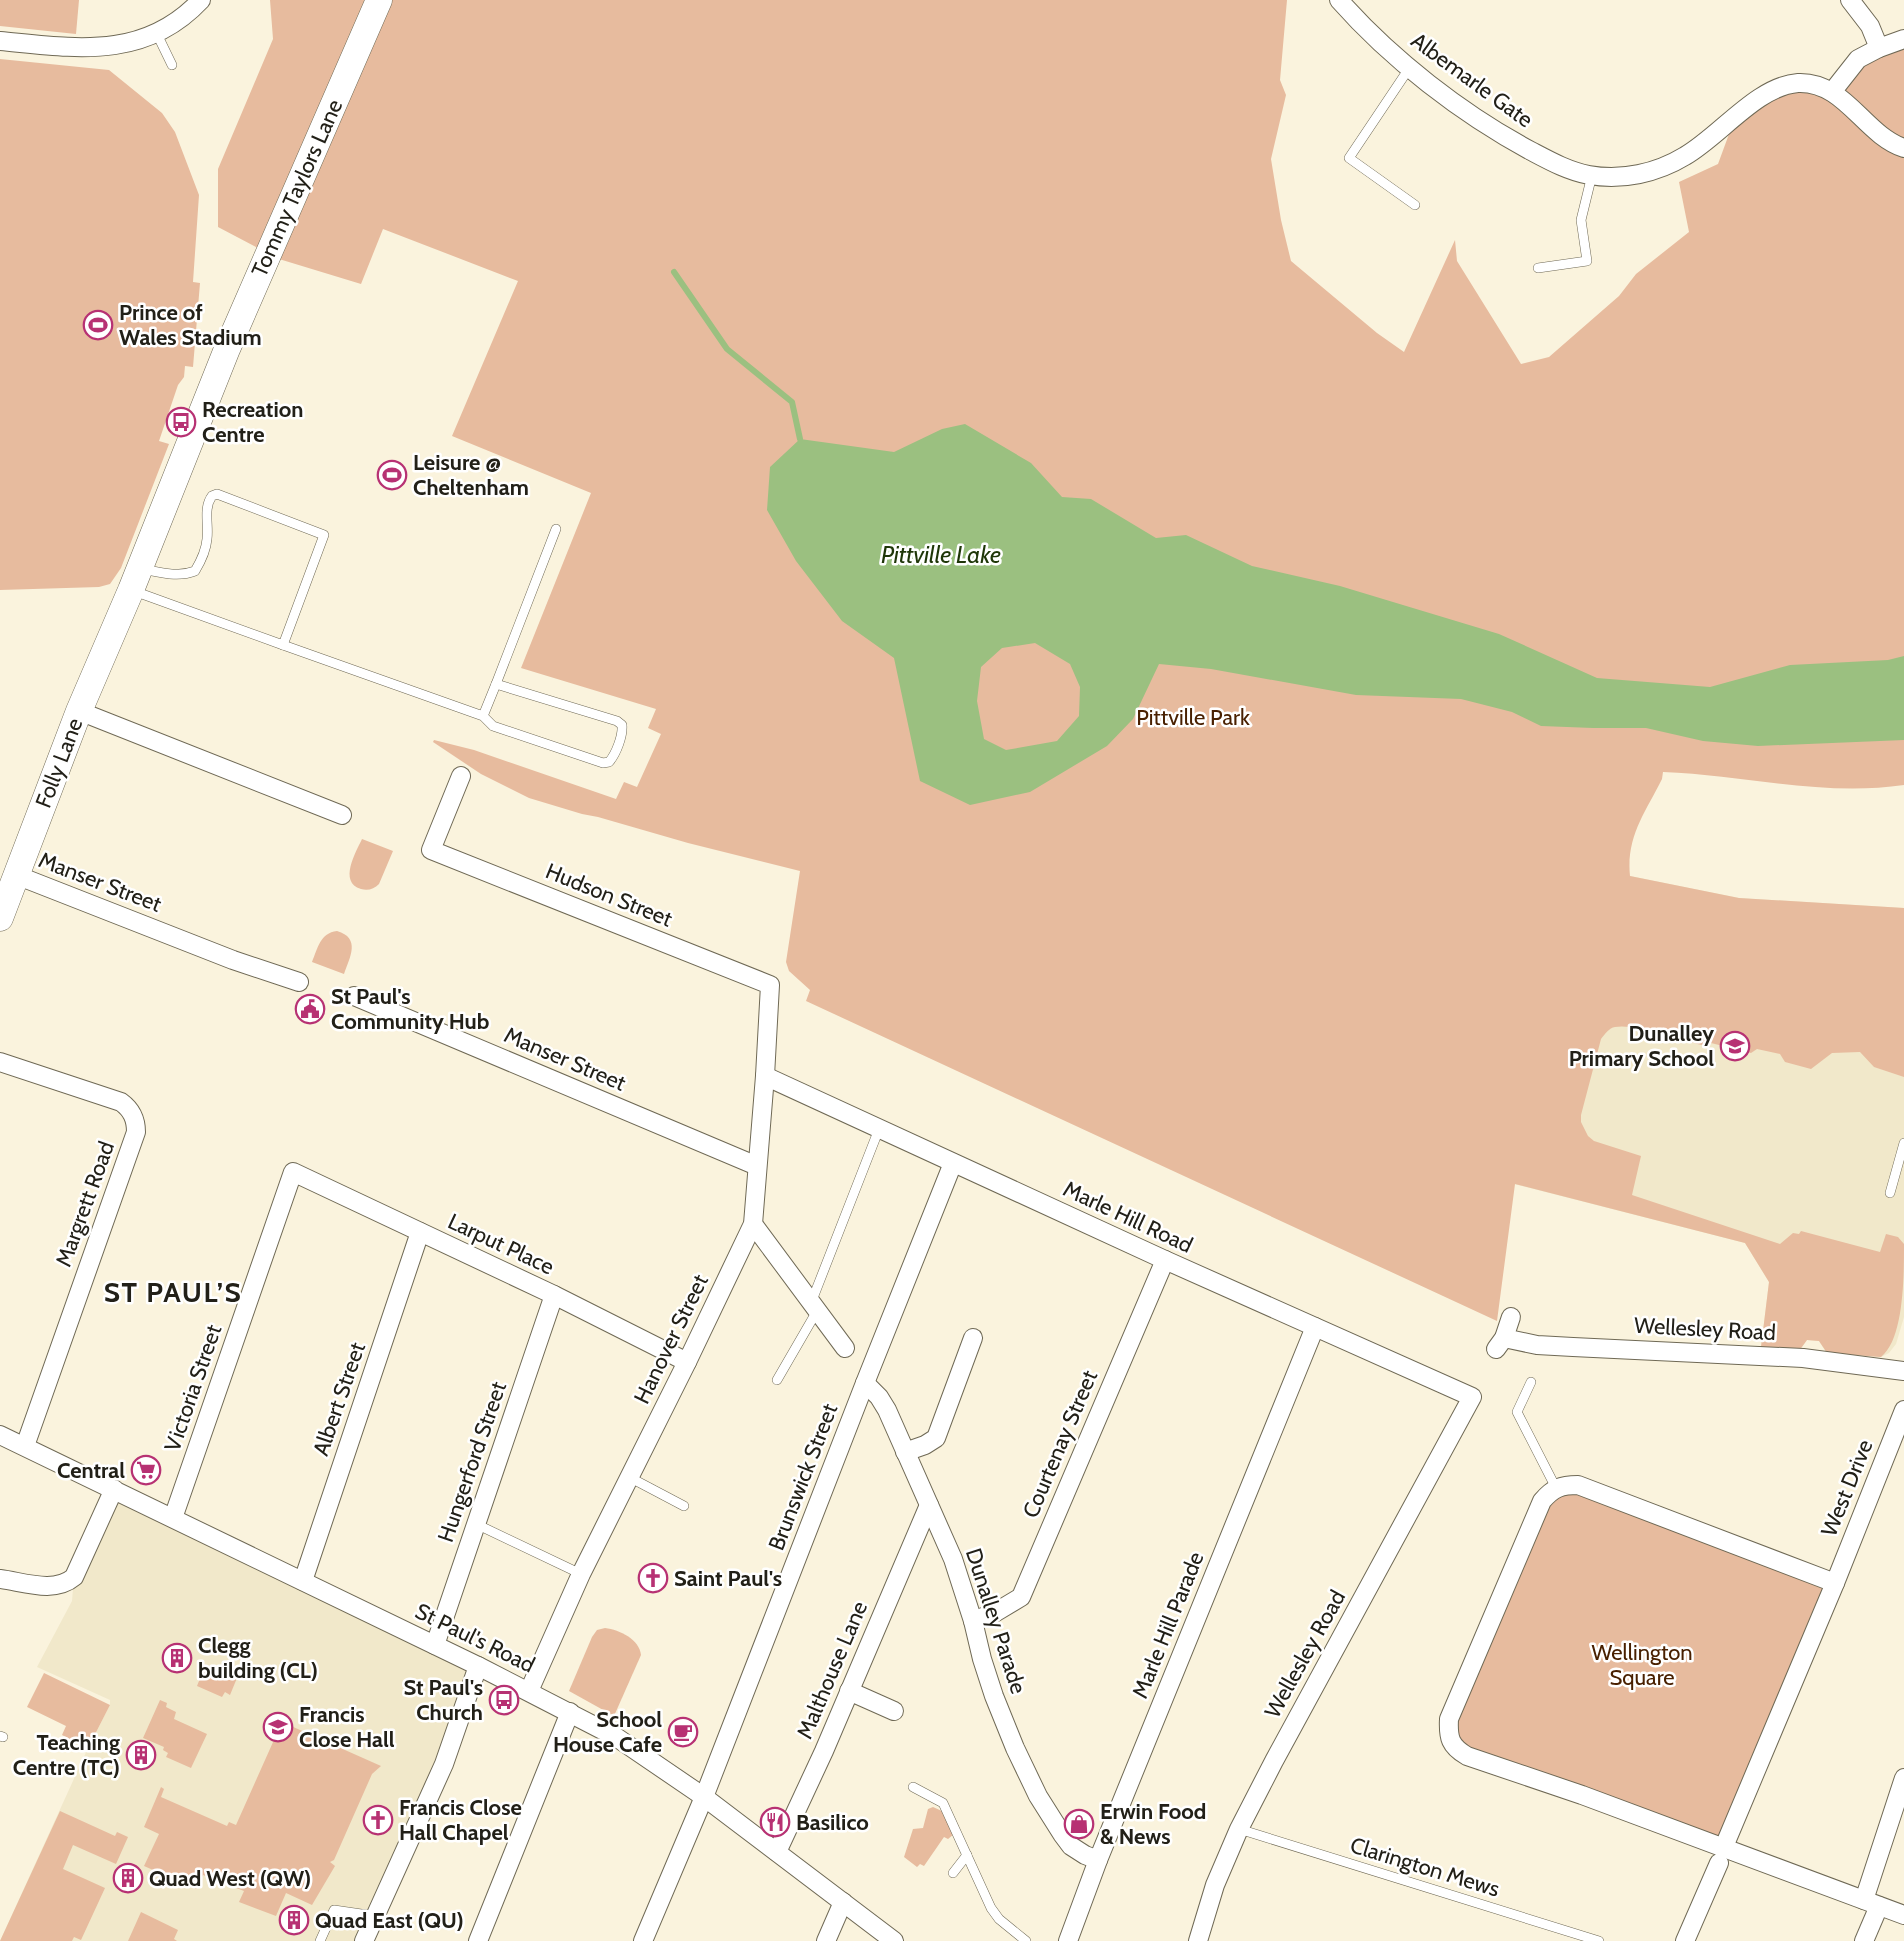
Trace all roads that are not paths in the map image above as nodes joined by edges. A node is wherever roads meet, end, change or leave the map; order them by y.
1 (201, 0) edge
2 (379, 0) edge
3 (1339, 0) edge
4 (1850, 0) edge
5 (156, 32) junction
6 (1904, 39) edge
7 (0, 41) edge
8 (1879, 48) junction
9 (172, 65) dead end
10 (1410, 67) junction
11 (1832, 92) junction
12 (1904, 148) edge
13 (1592, 175) junction
14 (1415, 205) dead end
15 (1538, 268) dead end
16 (556, 529) dead end
17 (131, 590) junction
18 (283, 645) junction
19 (496, 684) junction
20 (79, 711) junction
21 (483, 716) junction
22 (461, 776) dead end
23 (342, 815) dead end
24 (16, 875) junction
25 (0, 918) edge
26 (299, 982) dead end
27 (770, 985) joint
28 (354, 996) dead end
29 (0, 1062) edge
30 (765, 1076) junction
31 (879, 1129) junction
32 (1904, 1143) edge
33 (953, 1163) junction
34 (757, 1166) junction
35 (293, 1172) joint
36 (1890, 1193) dead end
37 (753, 1224) junction
38 (420, 1232) junction
39 (1165, 1260) junction
40 (554, 1295) junction
41 (814, 1307) junction
42 (1511, 1317) dead end
43 (1315, 1327) junction
44 (973, 1338) dead end
45 (844, 1348) dead end
46 (687, 1362) junction
47 (1904, 1371) edge
48 (777, 1380) dead end
49 (1531, 1382) dead end
50 (865, 1383) junction
51 (1472, 1397) joint
52 (1904, 1410) edge
53 (0, 1435) edge
54 (25, 1446) junction
55 (905, 1452) junction
56 (629, 1477) junction
57 (1556, 1488) junction
58 (114, 1489) junction
59 (928, 1505) junction
60 (684, 1506) dead end
61 (173, 1518) junction
62 (476, 1524) junction
63 (581, 1574) junction
64 (0, 1579) edge
65 (303, 1581) junction
66 (1835, 1583) junction
67 (973, 1621) junction
68 (435, 1645) junction
69 (478, 1666) junction
70 (529, 1691) junction
71 (849, 1691) junction
72 (894, 1711) dead end
73 (570, 1712) junction
74 (1904, 1778) edge
75 (913, 1787) dead end
76 (704, 1797) junction
77 (1239, 1829) junction
78 (777, 1852) junction
79 (967, 1855) junction
80 (1721, 1856) junction
81 (1098, 1860) junction
82 (953, 1873) dead end
83 (843, 1902) junction
84 (1871, 1903) junction
85 (1904, 1915) edge
86 (375, 1916) junction
87 (320, 1941) edge
88 (364, 1941) edge
89 (478, 1941) edge
90 (643, 1941) edge
91 (826, 1941) edge
92 (894, 1941) edge
93 (1026, 1941) edge
94 (1068, 1941) edge
95 (1198, 1941) edge
96 (1599, 1941) edge
97 (1685, 1941) edge
98 (1864, 1941) edge

1 - 5 street
2 - 17 street, Tommy Taylors Lane
3 - 10 street, Albemarle Gate
4 - 8 street
5 - 7 street
5 - 9 lane
6 - 8 street
8 - 11 street
10 - 13 street, Albemarle Gate
10 - 14 lane
11 - 12 street, Albemarle Gate
11 - 13 street, Albemarle Gate
13 - 15 lane
16 - 19 lane
17 - 18 lane
17 - 18 lane
17 - 20 street, Folly Lane
18 - 21 lane
19 - 21 lane
19 - 21 lane
20 - 23 street
20 - 24 street, Folly Lane
22 - 27 street, Hudson Street
24 - 25 street, Folly Lane
24 - 26 street, Manser Street
27 - 30 street, Hanover Street
28 - 34 street, Manser Street
29 - 54 street, Margrett Road
30 - 31 street, Marle Hill Road
30 - 34 street, Hanover Street
31 - 33 street, Marle Hill Road
31 - 41 lane
32 - 36 lane
33 - 39 street, Marle Hill Road
33 - 50 street, Brunswick Street
34 - 37 street, Hanover Street
35 - 38 street, Larput Place
35 - 61 street, Victoria Street
37 - 41 street
37 - 46 street, Hanover Street
38 - 40 street, Larput Place
38 - 65 street, Albert Street
39 - 43 street, Marle Hill Road
39 - 67 street, Courtenay Street
40 - 46 street, Larput Place
40 - 62 street, Hungerford Street
41 - 45 street
41 - 48 lane
42 - 47 street, Wellesley Road
43 - 51 street, Marle Hill Road
43 - 81 street, Marle Hill Parade
44 - 55 street
46 - 56 street, Hanover Street
49 - 57 lane
50 - 55 street, Dunalley Parade
50 - 76 street, Brunswick Street
51 - 77 street, Wellesley Road
52 - 66 street, West Drive
53 - 54 street, St Paul's Road
54 - 58 street, St Paul's Road
55 - 59 street, Dunalley Parade
56 - 60 lane
56 - 63 street, Hanover Street
57 - 66 street
57 - 80 street
58 - 61 street, St Paul's Road
58 - 64 street
59 - 67 street, Dunalley Parade
59 - 71 street, Malthouse Lane
61 - 65 street, St Paul's Road
62 - 63 lane
62 - 68 street, Hungerford Street
63 - 70 street, Hanover Street
65 - 68 street, St Paul's Road
66 - 80 street
67 - 81 street, Dunalley Parade
68 - 69 street, St Paul's Road
69 - 70 street, St Paul's Road
69 - 86 street
70 - 73 street, St Paul's Road
71 - 72 street
71 - 78 street, Malthouse Lane
73 - 76 street, St Paul's Road
73 - 89 street
74 - 84 street
75 - 79 lane
76 - 78 street, St Paul's Road
76 - 90 street, Brunswick Street
77 - 95 street, Wellesley Road
77 - 96 lane, Clarington Mews
78 - 83 street, St Paul's Road
79 - 82 lane
79 - 93 lane
80 - 84 street
80 - 97 street
81 - 94 street, Marle Hill Parade
83 - 91 street
83 - 92 street, St Paul's Road
84 - 85 street
84 - 98 street
86 - 87 lane
86 - 88 street

